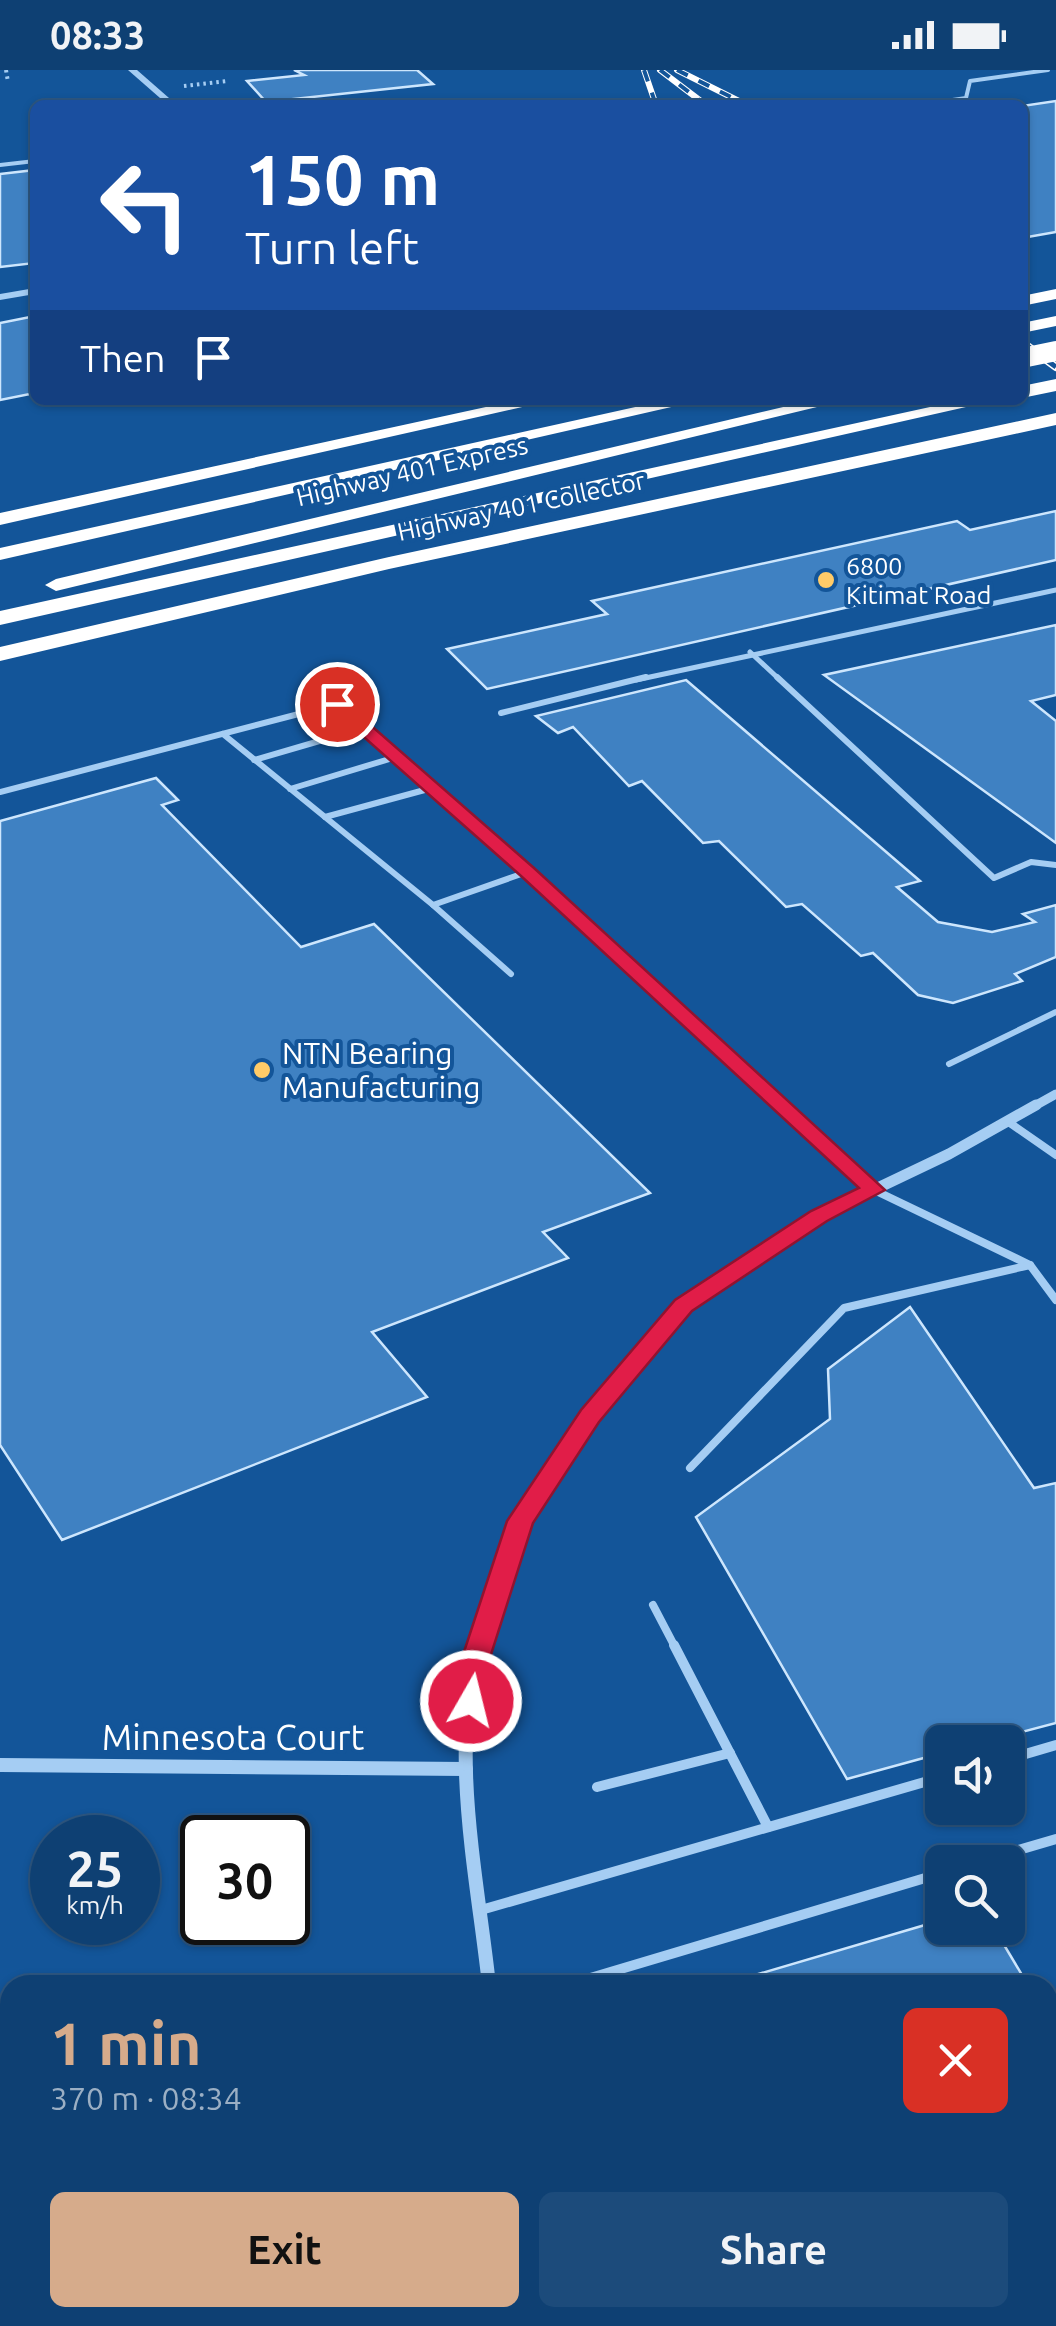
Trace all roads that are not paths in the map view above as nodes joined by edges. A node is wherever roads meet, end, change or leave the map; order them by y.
1 (132, 70) edge
2 (1048, 70) edge
3 (168, 100) edge
4 (953, 100) edge
5 (30, 162) edge
6 (0, 165) edge
7 (30, 292) edge
8 (1056, 294) edge
9 (0, 297) edge
10 (1028, 300) edge
11 (1053, 322) edge
12 (1028, 327) edge
13 (1056, 352) edge
14 (1028, 357) edge
15 (1056, 385) edge
16 (1028, 391) edge
17 (521, 405) edge
18 (671, 405) edge
19 (816, 405) edge
20 (965, 405) edge
21 (1056, 419) edge
22 (0, 519) edge
23 (0, 554) edge
24 (390, 563) junction
25 (1056, 590) edge
26 (0, 599) edge
27 (0, 618) edge
28 (750, 652) junction
29 (0, 654) edge
30 (0, 662) edge
31 (501, 713) dead end
32 (364, 728) junction
33 (223, 734) junction
34 (397, 757) junction
35 (254, 760) junction
36 (432, 788) junction
37 (290, 789) junction
38 (0, 792) edge
39 (325, 817) junction
40 (1056, 865) edge
41 (528, 872) junction
42 (434, 906) junction
43 (512, 974) dead end
44 (1056, 1012) edge
45 (949, 1064) dead end
46 (1056, 1094) edge
47 (1006, 1121) junction
48 (1056, 1155) edge
49 (874, 1190) junction
50 (1030, 1265) junction
51 (1056, 1300) edge
52 (690, 1468) dead end
53 (653, 1605) dead end
54 (1056, 1745) edge
55 (730, 1753) junction
56 (1025, 1754) edge
57 (0, 1765) edge
58 (466, 1768) junction
59 (925, 1782) edge
60 (597, 1787) dead end
61 (768, 1827) junction
62 (1056, 1839) edge
63 (1025, 1848) edge
64 (925, 1878) edge
65 (481, 1910) junction
66 (489, 1975) edge
67 (600, 1975) edge

1 - 3 street
2 - 4 lane
5 - 6 lane
7 - 9 street
8 - 10 highway
11 - 12 highway
13 - 14 highway, bridge
15 - 16 highway
17 - 22 highway
18 - 23 highway, Highway 401 Express
19 - 26 highway, Highway 401 Express
20 - 27 highway
21 - 24 highway, Highway 401 Collector
24 - 29 highway, Highway 401 Collector
24 - 30 highway
25 - 28 lane
28 - 31 lane
28 - 40 lane
32 - 33 lane
32 - 34 lane
32 - 35 lane
33 - 35 lane
33 - 38 lane
34 - 36 lane
34 - 37 lane
35 - 37 lane
36 - 39 lane
36 - 41 lane
37 - 39 lane
39 - 42 lane
41 - 42 lane
41 - 49 lane
42 - 43 lane
44 - 45 lane
46 - 47 street
47 - 48 lane
47 - 49 street
49 - 50 lane
49 - 58 street
50 - 51 lane
50 - 52 lane
53 - 55 lane
54 - 56 lane
55 - 60 lane
55 - 61 lane
57 - 58 street, Minnesota Court
58 - 65 street
59 - 61 lane
61 - 65 lane
62 - 63 lane
64 - 67 lane
65 - 66 street

